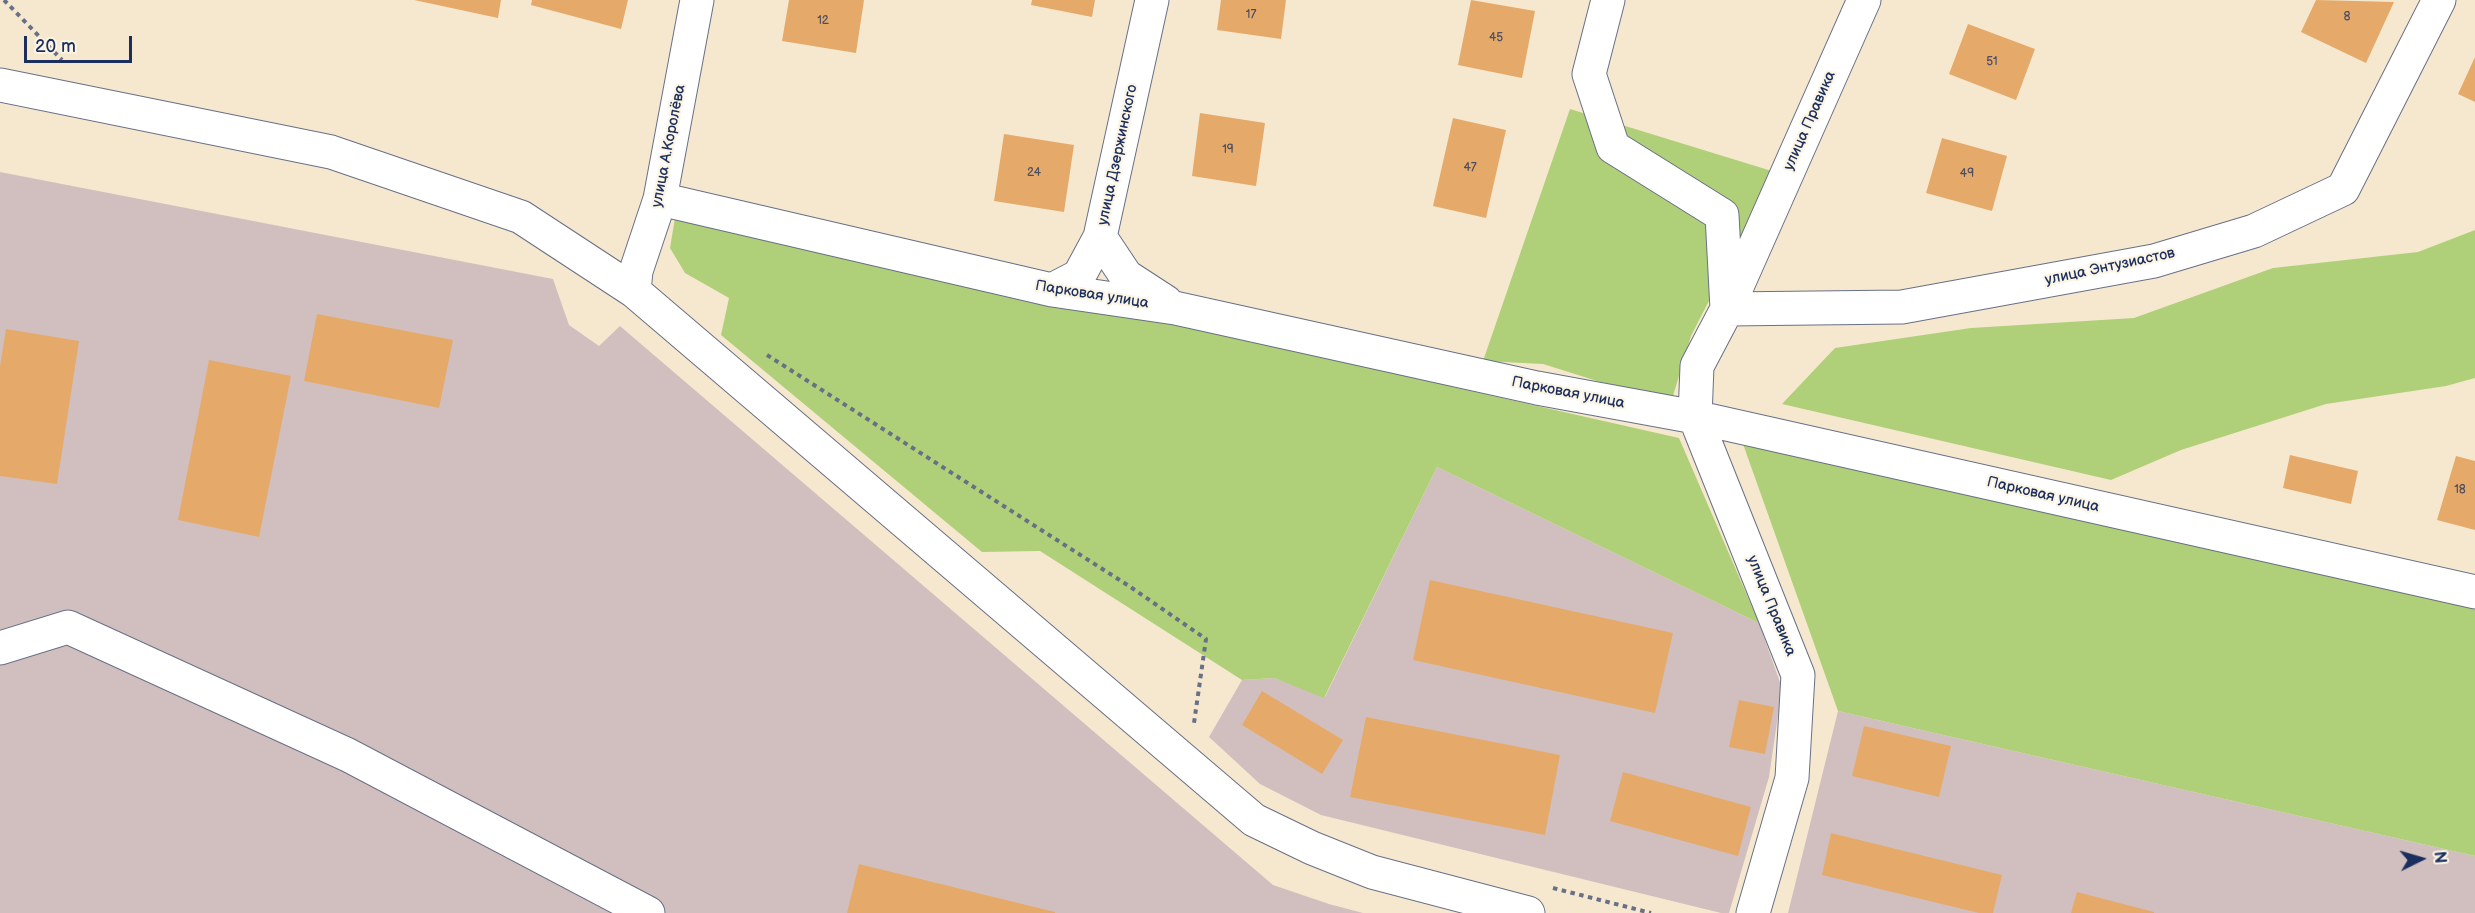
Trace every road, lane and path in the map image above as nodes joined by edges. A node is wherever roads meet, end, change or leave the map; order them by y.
1 (697, 0) edge
2 (1152, 0) edge
3 (1608, 0) edge
4 (1864, 0) edge
5 (2439, 0) edge
6 (0, 85) edge
7 (660, 199) junction
8 (1100, 237) junction
9 (1052, 290) junction
10 (634, 291) junction
11 (1175, 308) junction
12 (1727, 309) junction
13 (1695, 417) junction
14 (2475, 592) edge
15 (0, 648) edge
16 (648, 913) edge
17 (1528, 913) edge
18 (1753, 913) edge

1 - 7 street, улица А.Королёва
2 - 8 street, улица Дзержинского
3 - 12 street
4 - 12 street, улица Правика
5 - 12 street, улица Энтузиастов
6 - 10 street
7 - 9 street, Парковая улица
7 - 10 street, улица А.Королёва
8 - 9 street, улица Дзержинского
8 - 11 street
9 - 11 street, Парковая улица
10 - 17 street
11 - 13 street, Парковая улица
12 - 13 street, улица Правика
13 - 14 street, Парковая улица
13 - 18 street, улица Правика
15 - 16 street

